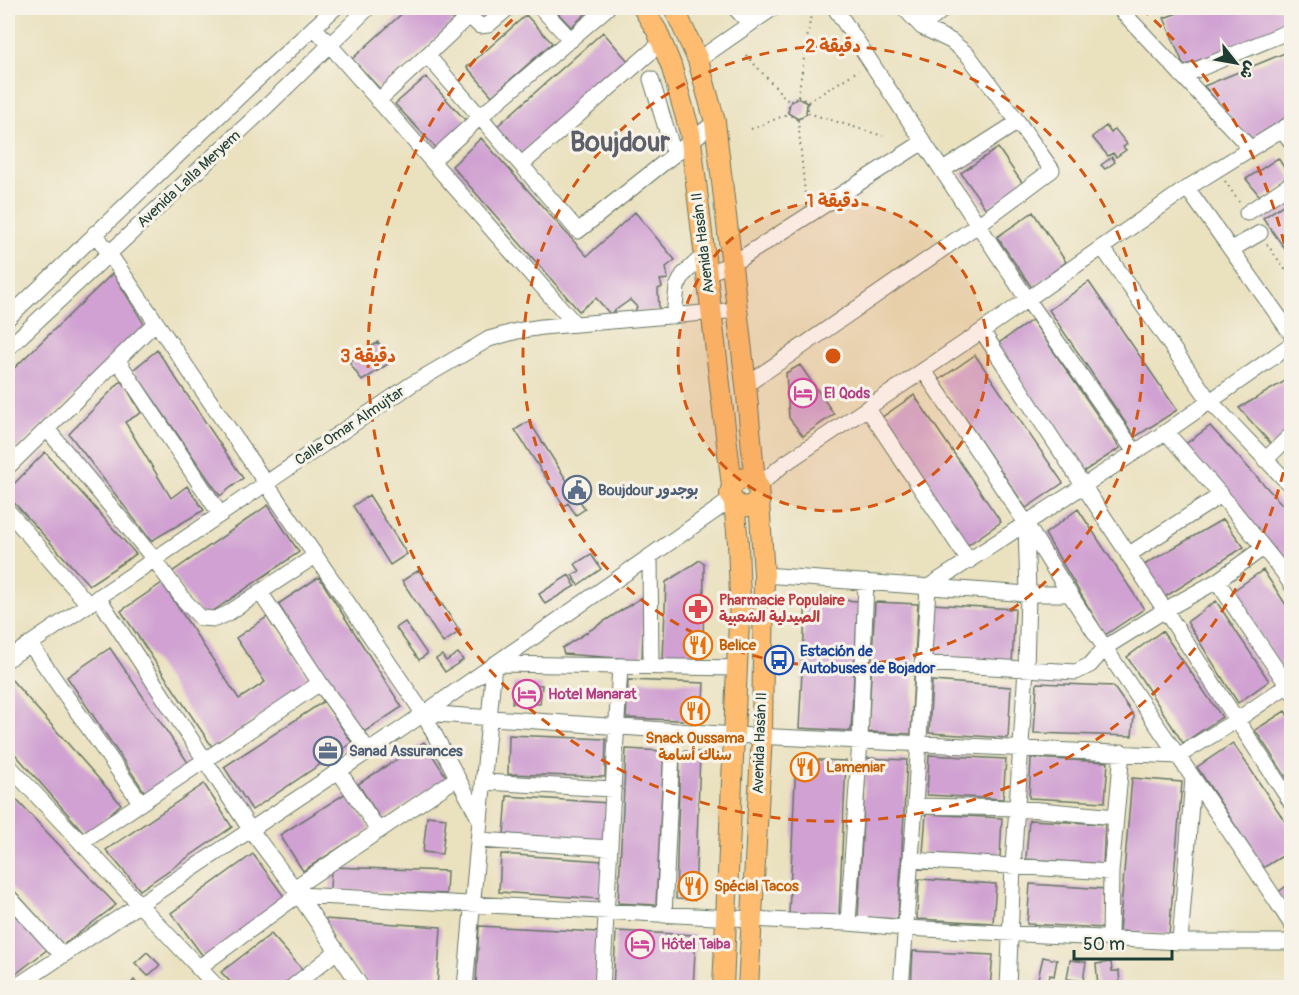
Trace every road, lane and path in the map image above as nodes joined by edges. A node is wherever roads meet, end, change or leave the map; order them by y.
1 (335, 8) edge
2 (368, 8) edge
3 (508, 8) edge
4 (541, 8) edge
5 (607, 8) edge
6 (643, 8) edge
7 (675, 8) edge
8 (735, 8) edge
9 (773, 8) edge
10 (812, 8) edge
11 (835, 8) edge
12 (904, 8) edge
13 (945, 8) edge
14 (1126, 9) edge
15 (464, 12) edge
16 (749, 23) junction
17 (314, 27) junction
18 (922, 27) junction
19 (1292, 30) edge
20 (571, 40) junction
21 (662, 42) junction
22 (328, 46) junction
23 (427, 55) junction
24 (746, 55) dead end
25 (698, 60) junction
26 (871, 63) junction
27 (1182, 76) junction
28 (651, 79) dead end
29 (798, 96) junction
30 (378, 101) junction
31 (789, 102) junction
32 (808, 102) junction
33 (808, 113) junction
34 (788, 114) junction
35 (481, 116) junction
36 (798, 120) junction
37 (715, 122) junction
38 (1018, 122) junction
39 (1287, 126) edge
40 (751, 129) dead end
41 (883, 136) dead end
42 (691, 140) junction
43 (923, 142) junction
44 (1292, 143) edge
45 (1250, 148) junction
46 (674, 154) junction
47 (432, 161) junction
48 (522, 164) junction
49 (943, 170) junction
50 (1292, 183) edge
51 (1187, 188) junction
52 (805, 194) dead end
53 (1247, 213) dead end
54 (979, 224) junction
55 (1260, 232) dead end
56 (95, 233) junction
57 (1102, 247) junction
58 (1232, 249) junction
59 (109, 253) junction
60 (706, 264) junction
61 (732, 264) junction
62 (1027, 299) junction
63 (738, 310) junction
64 (711, 313) junction
65 (674, 316) junction
66 (8, 318) edge
67 (156, 322) junction
68 (575, 324) junction
69 (982, 331) junction
70 (1292, 335) edge
71 (1292, 344) edge
72 (8, 348) edge
73 (118, 361) junction
74 (924, 371) junction
75 (746, 384) junction
76 (1209, 400) junction
77 (868, 409) junction
78 (47, 429) junction
79 (1166, 432) junction
80 (1292, 434) edge
81 (1135, 452) junction
82 (1266, 460) junction
83 (8, 467) edge
84 (266, 483) junction
85 (1084, 486) junction
86 (1292, 488) edge
87 (757, 489) junction
88 (1221, 495) junction
89 (733, 496) junction
90 (8, 511) edge
91 (220, 514) junction
92 (1026, 523) junction
93 (1263, 548) junction
94 (1128, 555) junction
95 (315, 556) junction
96 (650, 556) junction
97 (154, 559) junction
98 (969, 561) junction
99 (1287, 568) edge
100 (764, 574) junction
101 (1217, 581) junction
102 (866, 582) junction
103 (1292, 586) edge
104 (928, 587) junction
105 (260, 592) junction
106 (1028, 594) junction
107 (1068, 594) junction
108 (93, 601) junction
109 (1165, 610) junction
110 (30, 644) junction
111 (1106, 647) junction
112 (8, 659) edge
113 (922, 663) junction
114 (494, 664) junction
115 (620, 666) junction
116 (651, 666) junction
117 (737, 668) junction
118 (1026, 669) junction
119 (320, 682) junction
120 (1290, 687) edge
121 (423, 713) junction
122 (489, 718) junction
123 (1237, 720) junction
124 (617, 727) junction
125 (673, 731) junction
126 (734, 735) junction
127 (762, 735) junction
128 (860, 740) junction
129 (918, 743) junction
130 (1022, 749) junction
131 (368, 750) junction
132 (1122, 752) junction
133 (1178, 756) junction
134 (205, 760) junction
135 (8, 765) edge
136 (338, 770) junction
137 (457, 778) junction
138 (1194, 778) junction
139 (483, 782) junction
140 (613, 789) junction
141 (141, 803) junction
142 (1292, 804) edge
143 (915, 806) junction
144 (1018, 808) junction
145 (1116, 817) junction
146 (480, 820) junction
147 (250, 829) junction
148 (380, 831) junction
149 (478, 840) junction
150 (81, 843) junction
151 (610, 848) junction
152 (910, 860) junction
153 (1013, 866) junction
154 (1111, 872) junction
155 (296, 892) junction
156 (8, 896) edge
157 (138, 904) junction
158 (472, 905) junction
159 (606, 912) junction
160 (664, 915) junction
161 (726, 918) junction
162 (751, 920) junction
163 (848, 923) junction
164 (1292, 926) edge
165 (905, 927) junction
166 (1010, 932) junction
167 (1110, 938) junction
168 (1180, 942) junction
169 (1292, 942) edge
170 (337, 951) junction
171 (62, 955) junction
172 (198, 968) junction
173 (14, 987) edge
174 (218, 987) edge
175 (291, 987) edge
176 (362, 987) edge
177 (465, 987) edge
178 (602, 987) edge
179 (723, 987) edge
180 (748, 987) edge
181 (901, 987) edge
182 (1008, 987) edge

1 - 17 street, Avenida Lalla Meryem
2 - 22 street, Avenida Lalla Meryem
3 - 15 street
4 - 20 street
5 - 20 street
6 - 21 main road, Avenida Hasán II
7 - 25 main road, Avenida Hasán II
8 - 16 street
9 - 16 street
10 - 29 path
11 - 26 street
12 - 18 street
13 - 18 street
14 - 27 street
15 - 23 street
16 - 25 street
17 - 22 street
17 - 56 street, Avenida Lalla Meryem
18 - 38 street
19 - 27 street
20 - 35 street
21 - 42 main road, Avenida Hasán II
21 - 48 street
22 - 30 street
22 - 59 street, Avenida Lalla Meryem
23 - 30 street
23 - 35 street
24 - 31 path
25 - 37 main road, Avenida Hasán II
26 - 32 path
26 - 43 street
27 - 45 street
28 - 46 street
29 - 31 path
29 - 32 path
30 - 47 street
31 - 34 path
32 - 33 path
33 - 36 path
33 - 41 path
34 - 36 path
34 - 40 path
35 - 47 street
35 - 48 street
36 - 52 path
37 - 42 street
37 - 61 main road, Avenida Hasán II
38 - 49 street
38 - 54 street
39 - 44 street
39 - 45 street
42 - 46 street
42 - 60 main road, Avenida Hasán II
43 - 49 street
43 - 61 street
45 - 51 street
46 - 48 street
47 - 68 street
49 - 54 street
50 - 53 street
51 - 57 street
51 - 58 street
54 - 62 street
54 - 75 street
55 - 58 street
56 - 59 street
56 - 66 street, Avenida Lalla Meryem
57 - 62 street
57 - 76 street
58 - 70 street
59 - 67 street
59 - 72 street, Avenida Lalla Meryem
60 - 61 street
60 - 64 main road, Avenida Hasán II
60 - 65 street
61 - 63 main road, Avenida Hasán II
62 - 69 street
62 - 81 street
63 - 64 street, Calle Omar Almujtar
63 - 75 main road, Avenida Hasán II
64 - 65 street, Calle Omar Almujtar
64 - 89 main road, Avenida Hasán II
65 - 68 street, Calle Omar Almujtar
67 - 73 street
67 - 84 street
68 - 84 street, Calle Omar Almujtar
69 - 74 street
69 - 85 street
71 - 76 street
73 - 78 street
73 - 91 street
74 - 77 street
74 - 92 street
75 - 87 main road, Avenida Hasán II
76 - 79 street
76 - 82 street
77 - 87 street
77 - 98 street
78 - 83 street
78 - 97 street
79 - 81 street
79 - 88 street
80 - 82 street
81 - 85 street
82 - 86 street
84 - 91 street, Calle Omar Almujtar
84 - 95 street
85 - 92 street
85 - 94 street
87 - 89 main road
87 - 100 main road, Avenida Hasán II
88 - 93 street
88 - 94 street
89 - 96 street
89 - 117 main road, Avenida Hasán II
90 - 108 street
91 - 97 street, Calle Omar Almujtar
92 - 98 street
92 - 106 street
92 - 107 street
93 - 99 street
93 - 101 street
94 - 109 street
95 - 105 street
95 - 121 street
96 - 114 street
96 - 116 street
97 - 105 street
97 - 108 street, Calle Omar Almujtar
98 - 104 street
99 - 103 street
100 - 102 street
100 - 127 main road, Avenida Hasán II
101 - 109 street
101 - 120 street
102 - 104 street
102 - 128 street
104 - 106 street
104 - 113 street
105 - 119 street
106 - 107 street
106 - 118 street
107 - 111 street
108 - 110 street, Calle Omar Almujtar
108 - 134 street
109 - 111 street
109 - 123 street
110 - 112 street, Calle Omar Almujtar
110 - 141 street
111 - 118 street
111 - 133 street
113 - 118 street
113 - 129 street
114 - 115 street
114 - 121 street
114 - 122 street
115 - 116 street
115 - 124 street
116 - 117 street
117 - 126 main road, Avenida Hasán II
118 - 130 street
119 - 131 street
119 - 134 street
120 - 123 street
121 - 122 street
121 - 131 street
121 - 137 street
122 - 124 street
122 - 139 street
123 - 133 street
123 - 142 street
124 - 125 street
124 - 140 street
125 - 126 street
125 - 160 street
126 - 127 street
126 - 161 main road, Avenida Hasán II
127 - 128 street
127 - 162 main road, Avenida Hasán II
128 - 129 street
128 - 163 street
129 - 130 street
129 - 143 street
130 - 132 street
130 - 144 street
131 - 136 street
132 - 133 street
132 - 145 street
133 - 138 street
134 - 141 street
134 - 147 street
135 - 150 street
136 - 147 street
136 - 148 street
137 - 146 street
137 - 148 street
138 - 164 street
138 - 168 street
139 - 140 street
139 - 146 street
140 - 151 street
141 - 150 street
143 - 144 street
143 - 152 street
144 - 145 street
144 - 153 street
145 - 154 street
146 - 149 street
147 - 155 street
147 - 157 street
148 - 155 street
149 - 151 street
149 - 158 street
150 - 157 street
151 - 159 street
152 - 153 street
152 - 165 street
153 - 154 street
153 - 166 street
154 - 167 street
155 - 158 street
155 - 170 street
155 - 172 street
156 - 171 street
157 - 171 street
157 - 172 street
158 - 159 street
158 - 177 street
159 - 160 street
159 - 178 street
160 - 161 street
161 - 162 street
161 - 179 main road, Avenida Hasán II
162 - 163 street
162 - 180 main road, Avenida Hasán II
163 - 165 street
165 - 166 street
165 - 181 street
166 - 167 street
166 - 182 street
167 - 168 street
168 - 169 street
170 - 175 street
170 - 176 street
171 - 173 street
172 - 174 street

